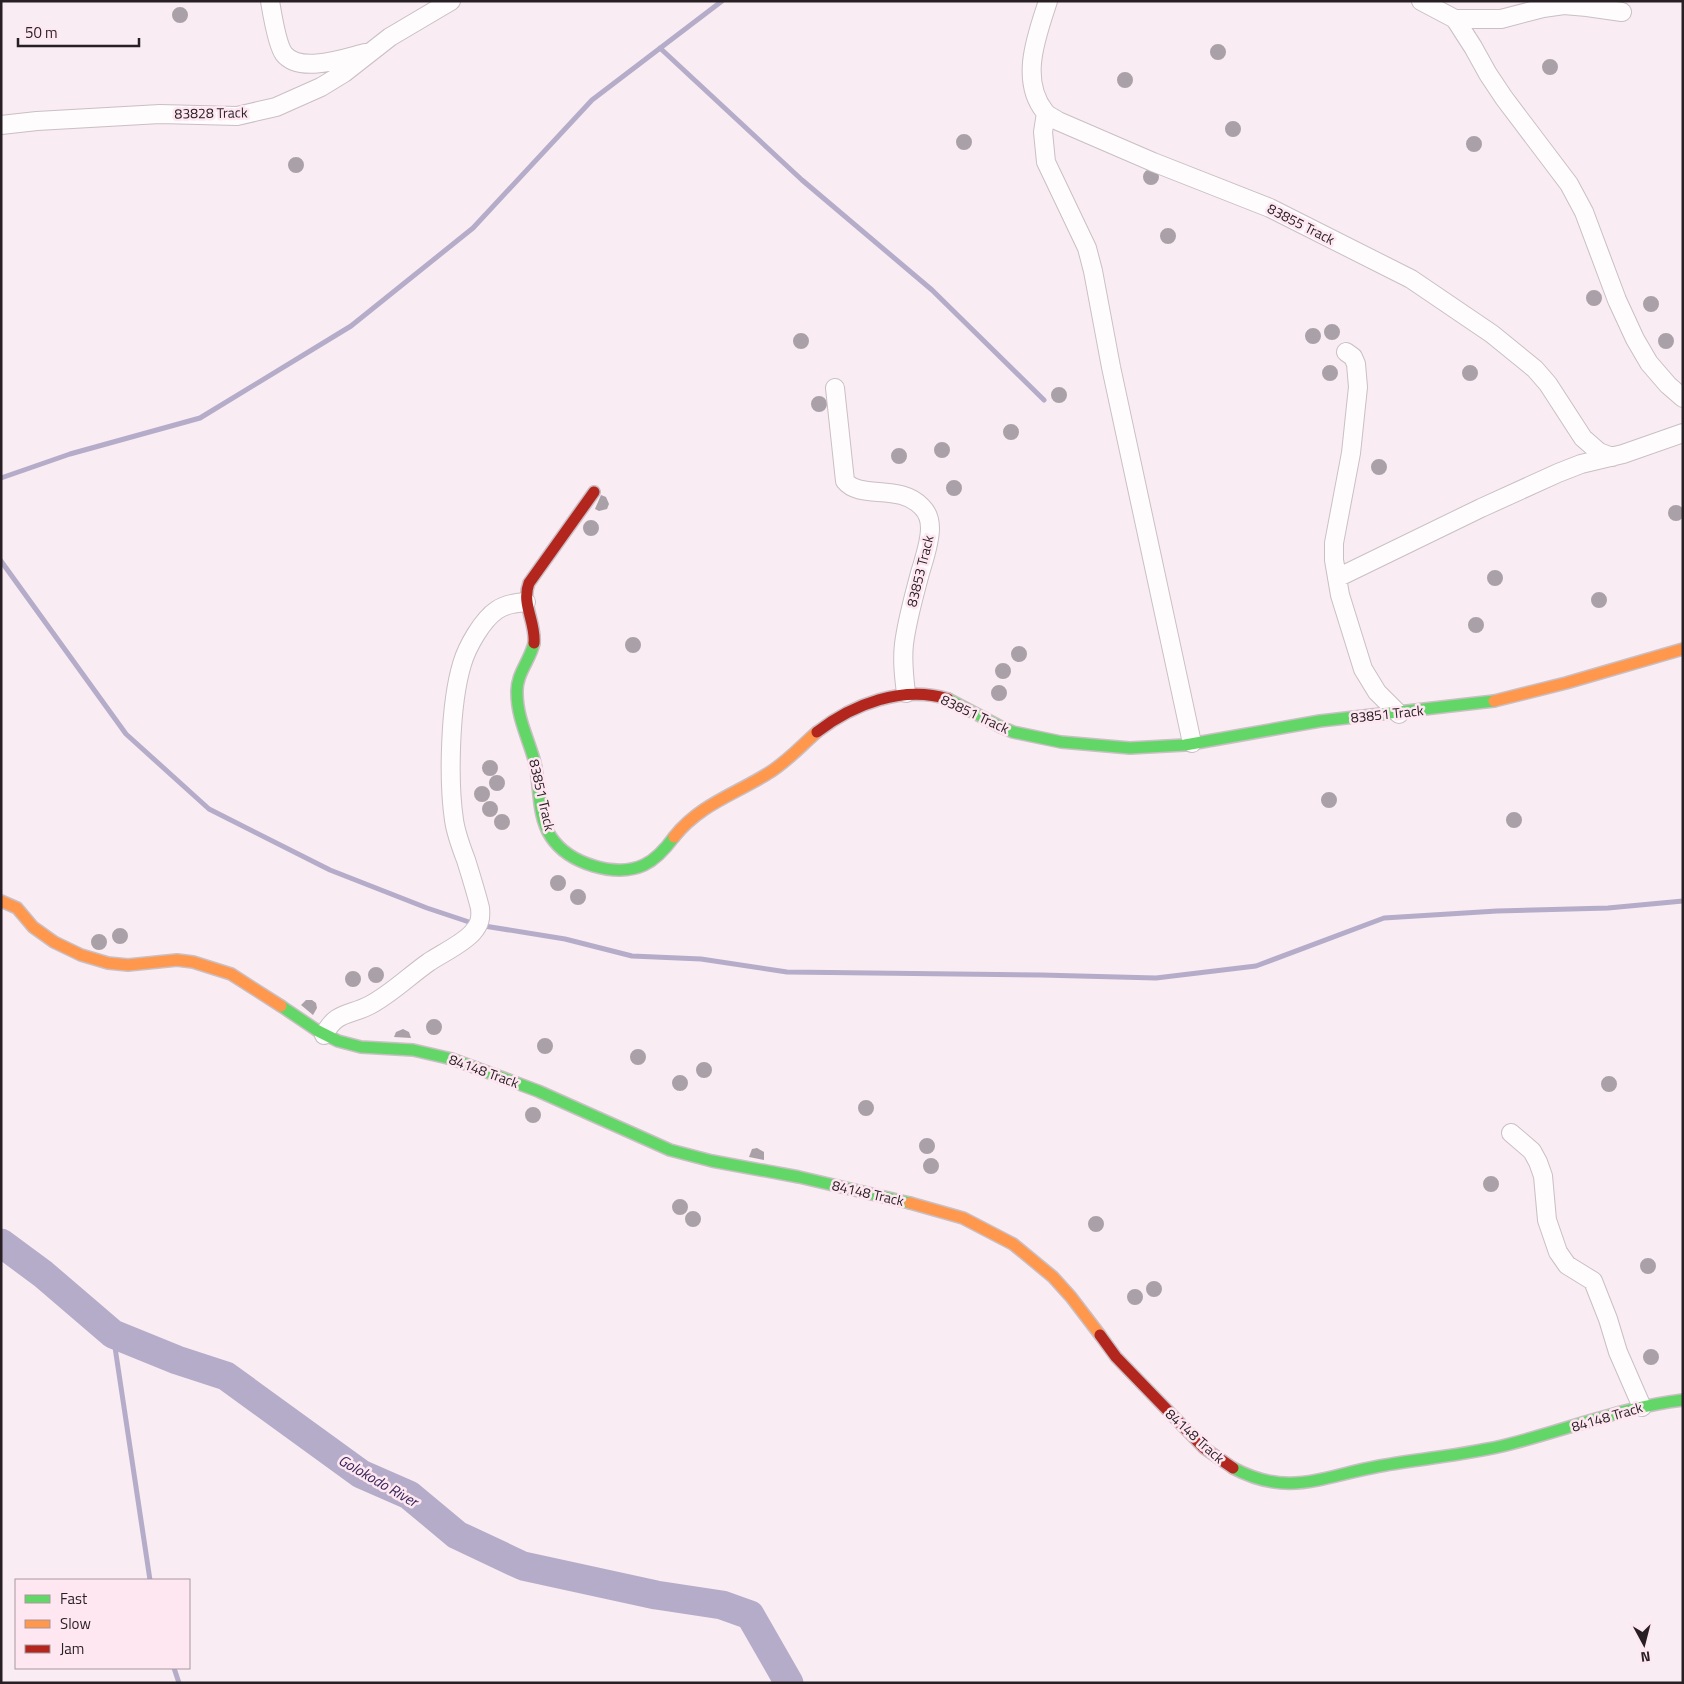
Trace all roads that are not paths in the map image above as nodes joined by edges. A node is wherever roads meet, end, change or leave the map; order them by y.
1 (270, 1) edge
2 (451, 1) edge
3 (1048, 1) edge
4 (1421, 1) edge
5 (1622, 12) dead end
6 (1455, 19) junction
7 (371, 52) junction
8 (1046, 113) junction
9 (1, 125) edge
10 (1346, 352) dead end
11 (835, 388) dead end
12 (1683, 398) edge
13 (1683, 433) edge
14 (1612, 457) junction
15 (594, 492) dead end
16 (1337, 578) junction
17 (526, 602) junction
18 (1683, 649) edge
19 (906, 693) junction
20 (1399, 714) junction
21 (1192, 743) junction
22 (1, 901) edge
23 (324, 1035) junction
24 (1511, 1133) dead end
25 (1683, 1400) edge
26 (1642, 1407) junction

1 - 7 street
2 - 7 street, 83828 Track
3 - 8 street
4 - 6 street
5 - 6 street
6 - 12 street
7 - 9 street, 83828 Track
8 - 14 street, 83855 Track
8 - 21 street
10 - 16 street
11 - 19 street, 83853 Track
13 - 14 street
14 - 16 street
15 - 17 street, 83851 Track
16 - 20 street
17 - 19 street, 83851 Track
17 - 23 street
18 - 20 street, 83851 Track
19 - 21 street, 83851 Track
20 - 21 street, 83851 Track
22 - 23 street, 84148 Track
23 - 26 street, 84148 Track
24 - 26 street
25 - 26 street, 84148 Track

